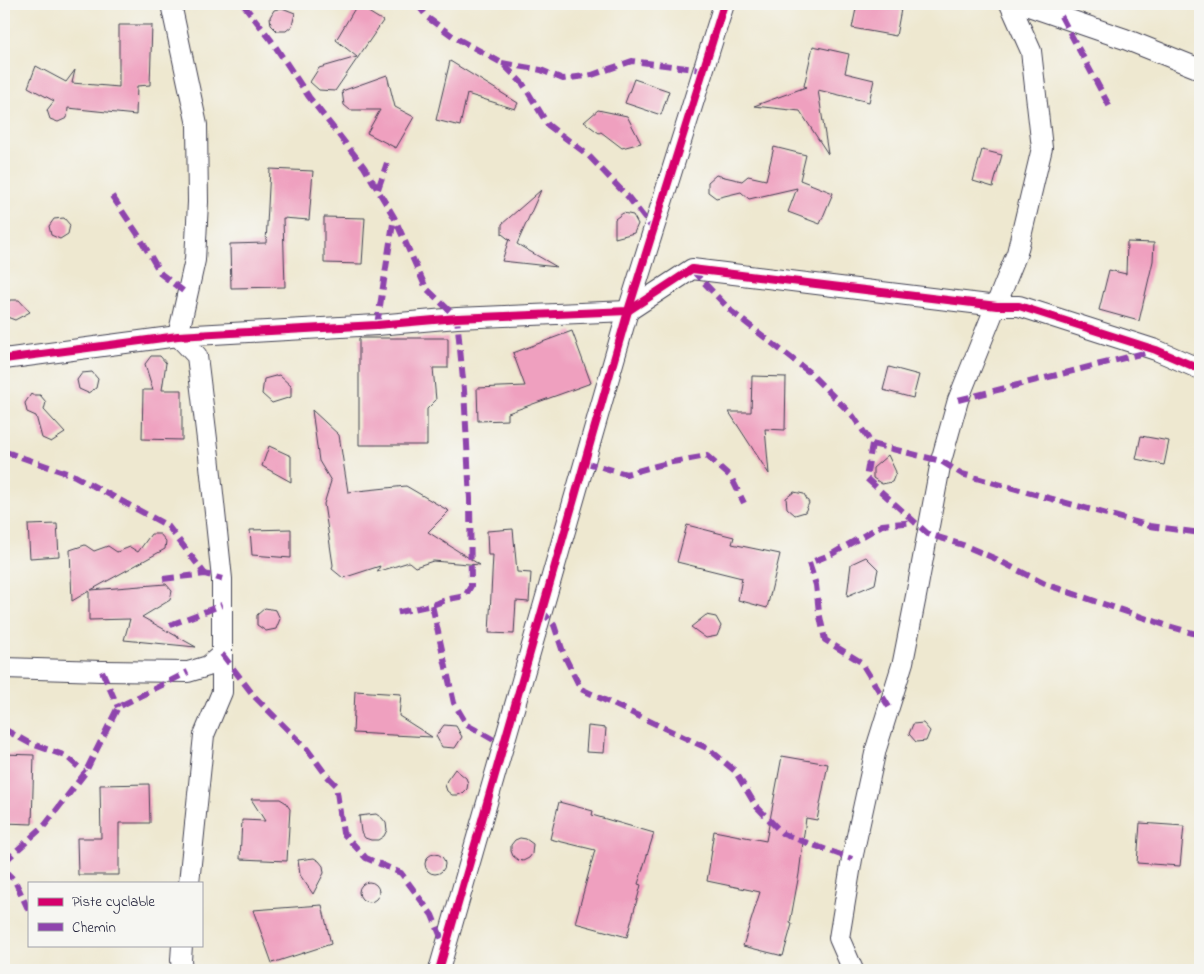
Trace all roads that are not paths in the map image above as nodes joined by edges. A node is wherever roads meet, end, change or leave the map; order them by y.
1 (171, 4) edge
2 (724, 4) edge
3 (1010, 4) edge
4 (1023, 4) edge
5 (1200, 69) edge
6 (997, 306) junction
7 (628, 311) junction
8 (178, 336) junction
9 (4, 359) edge
10 (1200, 369) edge
11 (222, 654) junction
12 (4, 668) edge
13 (189, 882) edge
14 (182, 946) edge
15 (182, 970) edge
16 (439, 970) edge
17 (853, 970) edge

1 - 8 street
2 - 7 street
3 - 6 street
4 - 5 street
6 - 7 street
6 - 10 street
6 - 17 street
7 - 8 street
7 - 16 street
8 - 9 street
8 - 11 street
11 - 12 street
11 - 13 street
14 - 15 street

